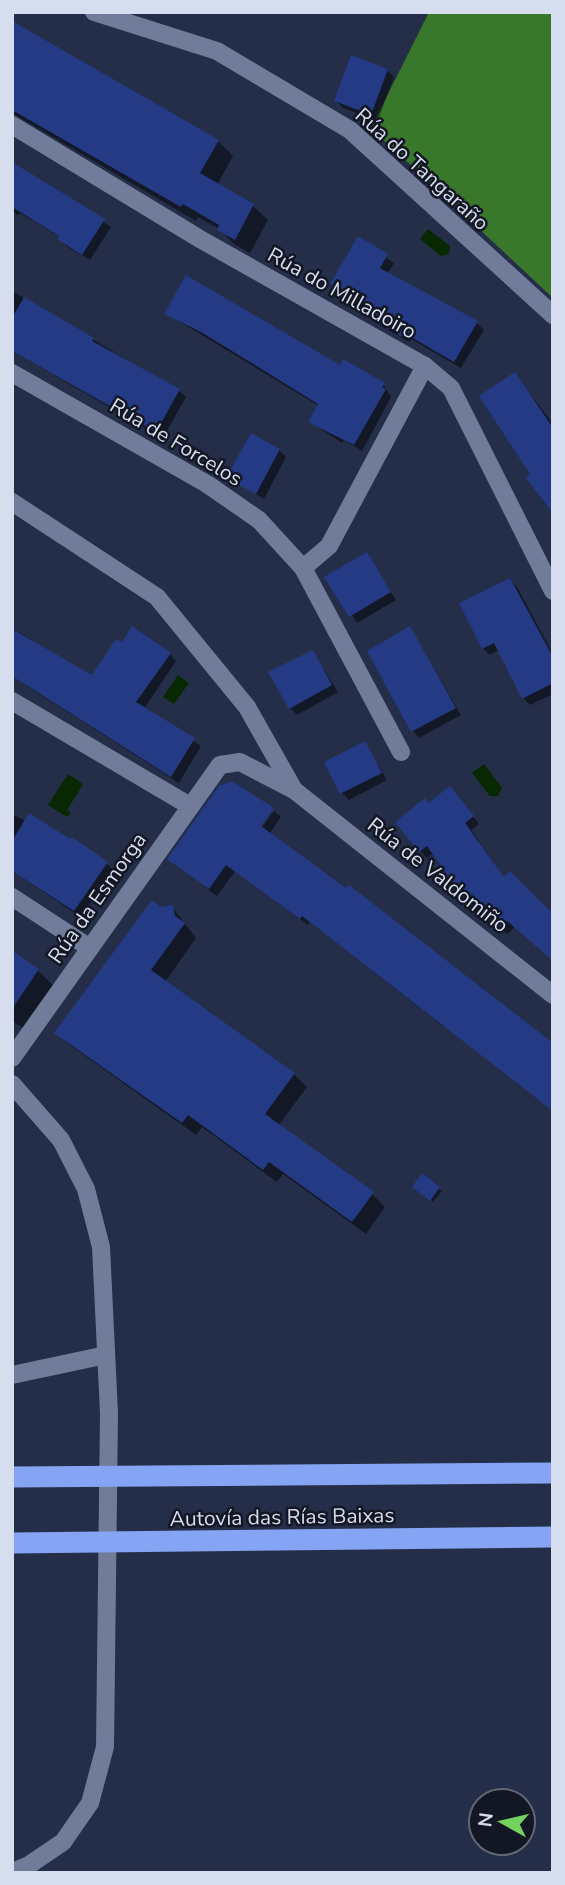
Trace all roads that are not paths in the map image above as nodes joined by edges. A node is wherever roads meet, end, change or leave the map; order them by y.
1 (94, 12) edge
2 (12, 125) edge
3 (553, 315) edge
4 (425, 366) junction
5 (12, 373) edge
6 (12, 502) edge
7 (303, 568) junction
8 (553, 591) edge
9 (12, 701) edge
10 (401, 752) dead end
11 (220, 765) joint
12 (295, 790) junction
13 (190, 806) junction
14 (12, 897) edge
15 (90, 948) junction
16 (553, 995) edge
17 (18, 1038) edge
18 (12, 1058) edge
19 (12, 1084) edge
20 (106, 1355) junction
21 (12, 1375) edge
22 (553, 1473) edge
23 (12, 1477) edge
24 (553, 1537) edge
25 (12, 1543) edge
26 (12, 1872) edge

1 - 3 street, Rúa do Tangaraño
2 - 4 street, Rúa do Milladoiro
4 - 7 street
4 - 8 street, Rúa do Milladoiro
5 - 7 street, Rúa de Forcelos
6 - 12 street, Rúa de Valdomiño
7 - 10 street, Rúa de Forcelos
9 - 13 street
11 - 12 street, Rúa de Valdomiño
11 - 13 street, Rúa da Esmorga
12 - 16 street, Rúa de Valdomiño
13 - 15 street, Rúa da Esmorga
14 - 15 street
15 - 17 street, Rúa da Esmorga
17 - 18 street, Rúa da Esmorga
19 - 20 street
20 - 21 street
20 - 26 street
22 - 23 highway, Autovía das Rías Baixas
24 - 25 highway, Autovía das Rías Baixas

